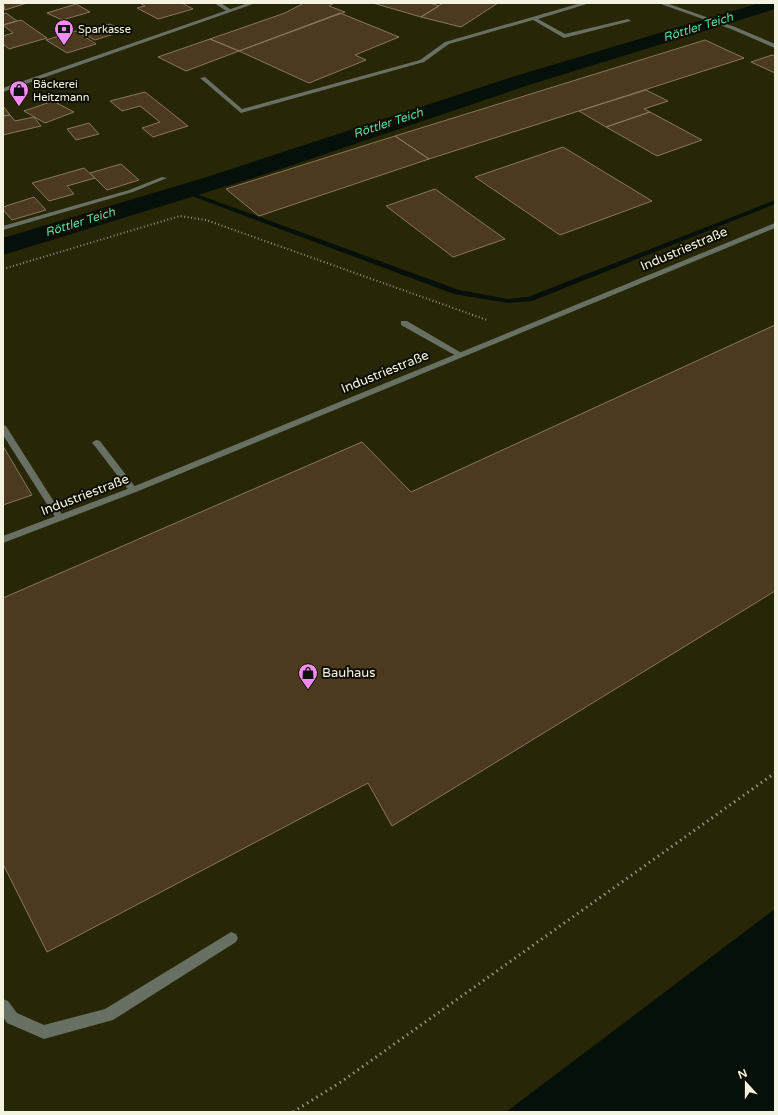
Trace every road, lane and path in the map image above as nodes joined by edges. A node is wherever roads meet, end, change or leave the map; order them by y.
1 (217, 3) edge
2 (252, 3) edge
3 (587, 3) edge
4 (661, 3) edge
5 (230, 11) junction
6 (533, 18) junction
7 (628, 21) dead end
8 (775, 46) edge
9 (202, 78) dead end
10 (3, 90) edge
11 (164, 178) dead end
12 (775, 225) edge
13 (3, 228) edge
14 (3, 269) edge
15 (404, 323) dead end
16 (519, 331) junction
17 (461, 355) junction
18 (3, 428) edge
19 (97, 443) dead end
20 (133, 490) junction
21 (60, 518) junction
22 (3, 540) edge
23 (775, 773) edge
24 (231, 938) dead end
25 (3, 1006) edge
26 (293, 1112) edge

1 - 5 street
2 - 5 street
3 - 6 street
4 - 8 street
5 - 10 street
6 - 7 street
6 - 9 street
11 - 13 street
12 - 16 street, Industriestraße
14 - 16 path
15 - 17 street
16 - 17 street, Industriestraße
17 - 20 street, Industriestraße
18 - 21 street
19 - 20 street
20 - 21 street, Industriestraße
21 - 22 street, Industriestraße
23 - 26 path
24 - 25 street

